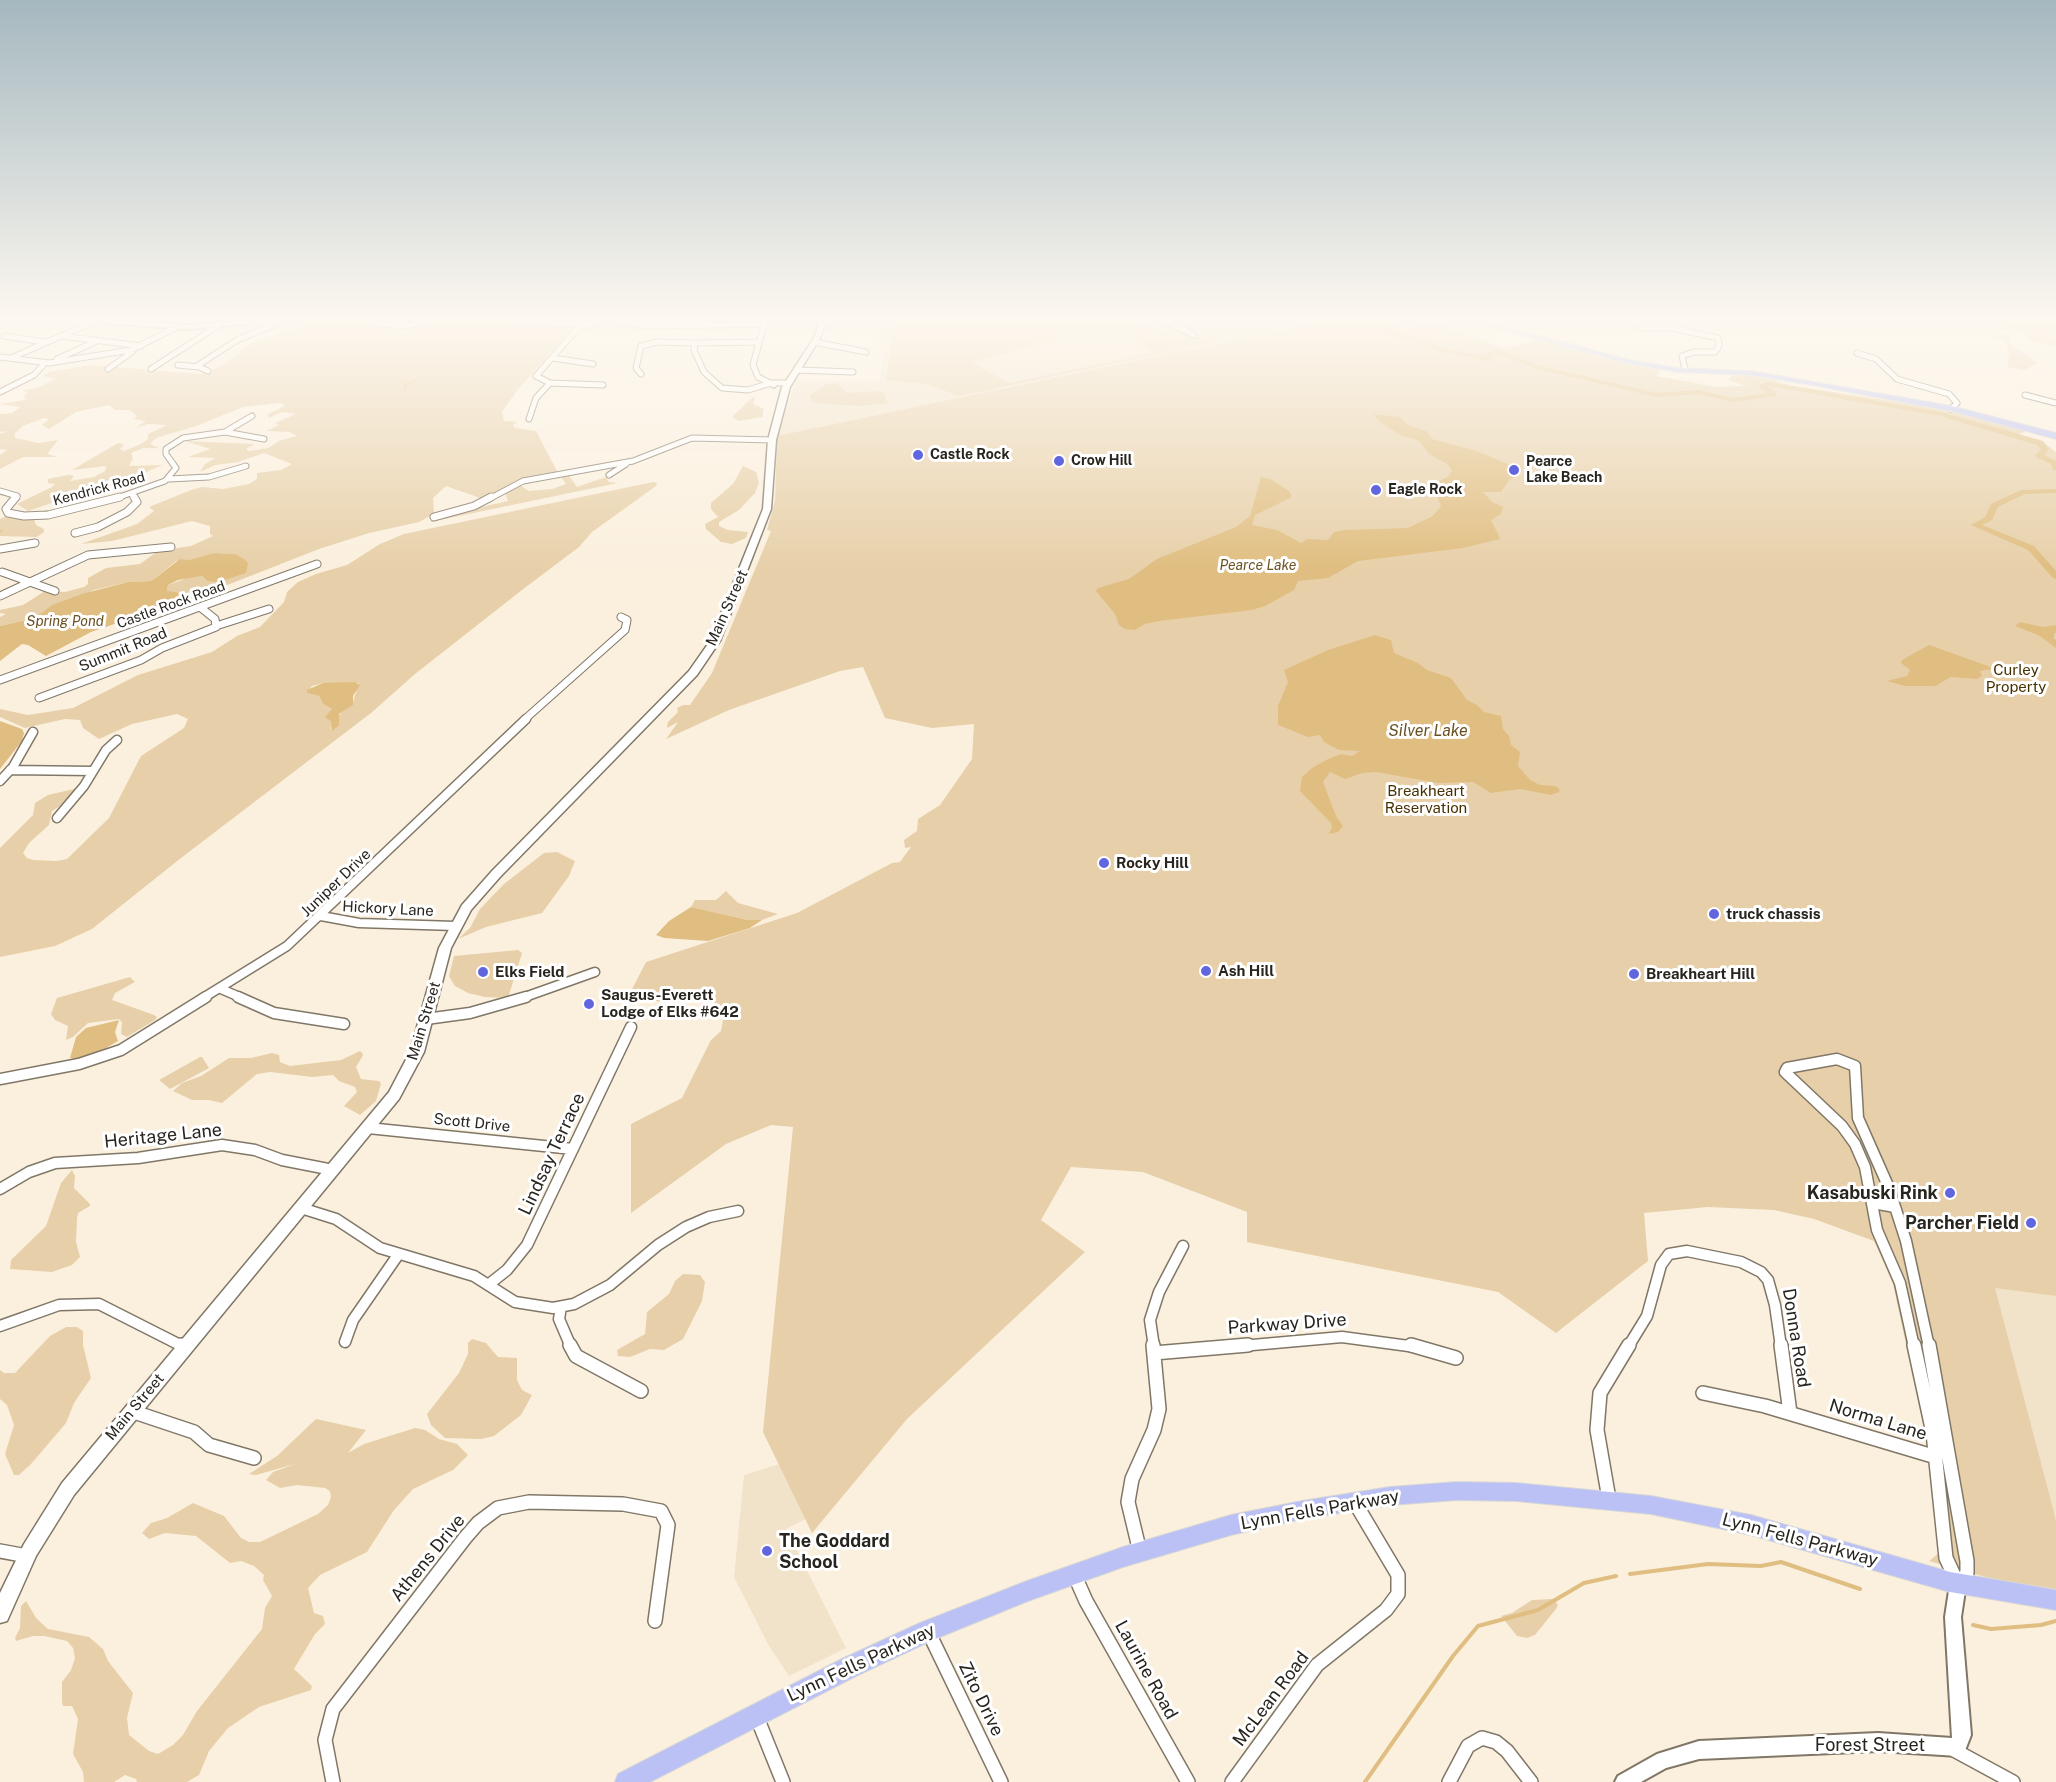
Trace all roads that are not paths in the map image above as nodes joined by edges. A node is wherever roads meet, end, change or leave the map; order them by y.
1 (534, 404) edge
2 (782, 404) edge
3 (1924, 404) edge
4 (1955, 404) edge
5 (1950, 409) junction
6 (252, 416) dead end
7 (530, 419) dead end
8 (225, 432) junction
9 (2056, 436) edge
10 (264, 440) dead end
11 (772, 440) junction
12 (633, 461) junction
13 (246, 466) dead end
14 (609, 475) dead end
15 (169, 479) junction
16 (0, 491) edge
17 (132, 494) junction
18 (434, 517) dead end
19 (75, 533) dead end
20 (35, 543) dead end
21 (171, 547) dead end
22 (0, 549) edge
23 (317, 564) dead end
24 (2, 572) dead end
25 (27, 583) junction
26 (55, 591) dead end
27 (0, 596) edge
28 (200, 607) junction
29 (269, 609) dead end
30 (621, 617) dead end
31 (216, 626) junction
32 (0, 680) edge
33 (39, 698) dead end
34 (33, 732) dead end
35 (117, 740) dead end
36 (10, 770) junction
37 (93, 771) junction
38 (0, 781) edge
39 (57, 818) dead end
40 (321, 916) junction
41 (454, 926) junction
42 (595, 972) dead end
43 (220, 989) junction
44 (426, 1018) junction
45 (344, 1024) dead end
46 (631, 1027) dead end
47 (0, 1079) edge
48 (368, 1128) junction
49 (1849, 1135) junction
50 (1865, 1136) junction
51 (573, 1149) junction
52 (333, 1170) junction
53 (0, 1189) edge
54 (1873, 1203) junction
55 (1895, 1207) junction
56 (301, 1208) junction
57 (738, 1211) dead end
58 (1183, 1246) dead end
59 (398, 1256) junction
60 (488, 1285) junction
61 (561, 1307) junction
62 (0, 1326) edge
63 (345, 1342) dead end
64 (185, 1347) junction
65 (1154, 1353) junction
66 (1456, 1358) dead end
67 (641, 1390) dead end
68 (1703, 1393) dead end
69 (131, 1411) junction
70 (1790, 1413) junction
71 (1936, 1457) junction
72 (254, 1458) dead end
73 (1609, 1500) junction
74 (1353, 1501) junction
75 (0, 1551) edge
76 (1140, 1552) junction
77 (27, 1556) junction
78 (1074, 1574) junction
79 (1958, 1584) junction
80 (2056, 1600) edge
81 (0, 1614) edge
82 (655, 1621) dead end
83 (928, 1631) junction
84 (756, 1714) junction
85 (1951, 1748) junction
86 (333, 1782) edge
87 (626, 1782) edge
88 (783, 1782) edge
89 (1001, 1782) edge
90 (1188, 1782) edge
91 (1232, 1782) edge
92 (1449, 1782) edge
93 (1531, 1782) edge
94 (1623, 1782) edge
95 (2013, 1782) edge

1 - 7 street
2 - 11 main road, Main Street
3 - 5 main road
4 - 5 street
5 - 9 main road
6 - 8 street
8 - 10 street
8 - 15 street
11 - 12 street
11 - 41 main road, Main Street
12 - 14 street
12 - 18 street
13 - 15 street, Kendrick Road
15 - 17 street, Kendrick Road
16 - 17 street, Kendrick Road
17 - 19 street
20 - 22 street
21 - 25 street
23 - 28 street, Castle Rock Road
24 - 25 street
25 - 26 street
25 - 27 street
28 - 31 street
28 - 32 street, Castle Rock Road
29 - 31 street, Summit Road
30 - 40 street, Juniper Drive
31 - 33 street, Summit Road
34 - 36 street
35 - 37 street
36 - 37 street
36 - 38 street
37 - 39 street
40 - 41 street, Hickory Lane
40 - 43 street, Juniper Drive
41 - 44 main road, Main Street
42 - 44 street
43 - 45 street
43 - 47 street, Juniper Drive
44 - 48 main road, Main Street
46 - 51 street, Lindsay Terrace
48 - 51 street, Scott Drive
48 - 52 main road, Main Street
49 - 50 street
49 - 50 street
49 - 54 street
50 - 55 street
51 - 60 street, Lindsay Terrace
52 - 53 street, Heritage Lane
52 - 56 main road, Main Street
54 - 55 street
54 - 71 street
55 - 79 street
56 - 59 street
56 - 64 main road, Main Street
57 - 61 street
58 - 65 street
59 - 60 street
59 - 63 street
60 - 61 street
61 - 67 street
62 - 64 street
64 - 69 main road, Main Street
65 - 66 street, Parkway Drive
65 - 76 street
68 - 70 street, Norma Lane
69 - 72 street
69 - 77 main road, Main Street
70 - 71 street, Norma Lane
70 - 73 street, Donna Road
71 - 79 street
73 - 74 main road, Lynn Fells Parkway
73 - 79 main road, Lynn Fells Parkway
74 - 76 main road, Lynn Fells Parkway
74 - 91 street, McLean Road
75 - 77 street
76 - 78 main road, Lynn Fells Parkway
77 - 81 main road, Main Street
78 - 83 main road, Lynn Fells Parkway
78 - 90 street, Laurine Road
79 - 80 main road, Lynn Fells Parkway
79 - 85 street
82 - 86 street, Athens Drive
83 - 84 main road, Lynn Fells Parkway
83 - 89 street, Zito Drive
84 - 87 main road, Lynn Fells Parkway
84 - 88 street
85 - 94 street, Forest Street
85 - 95 street
92 - 93 street

